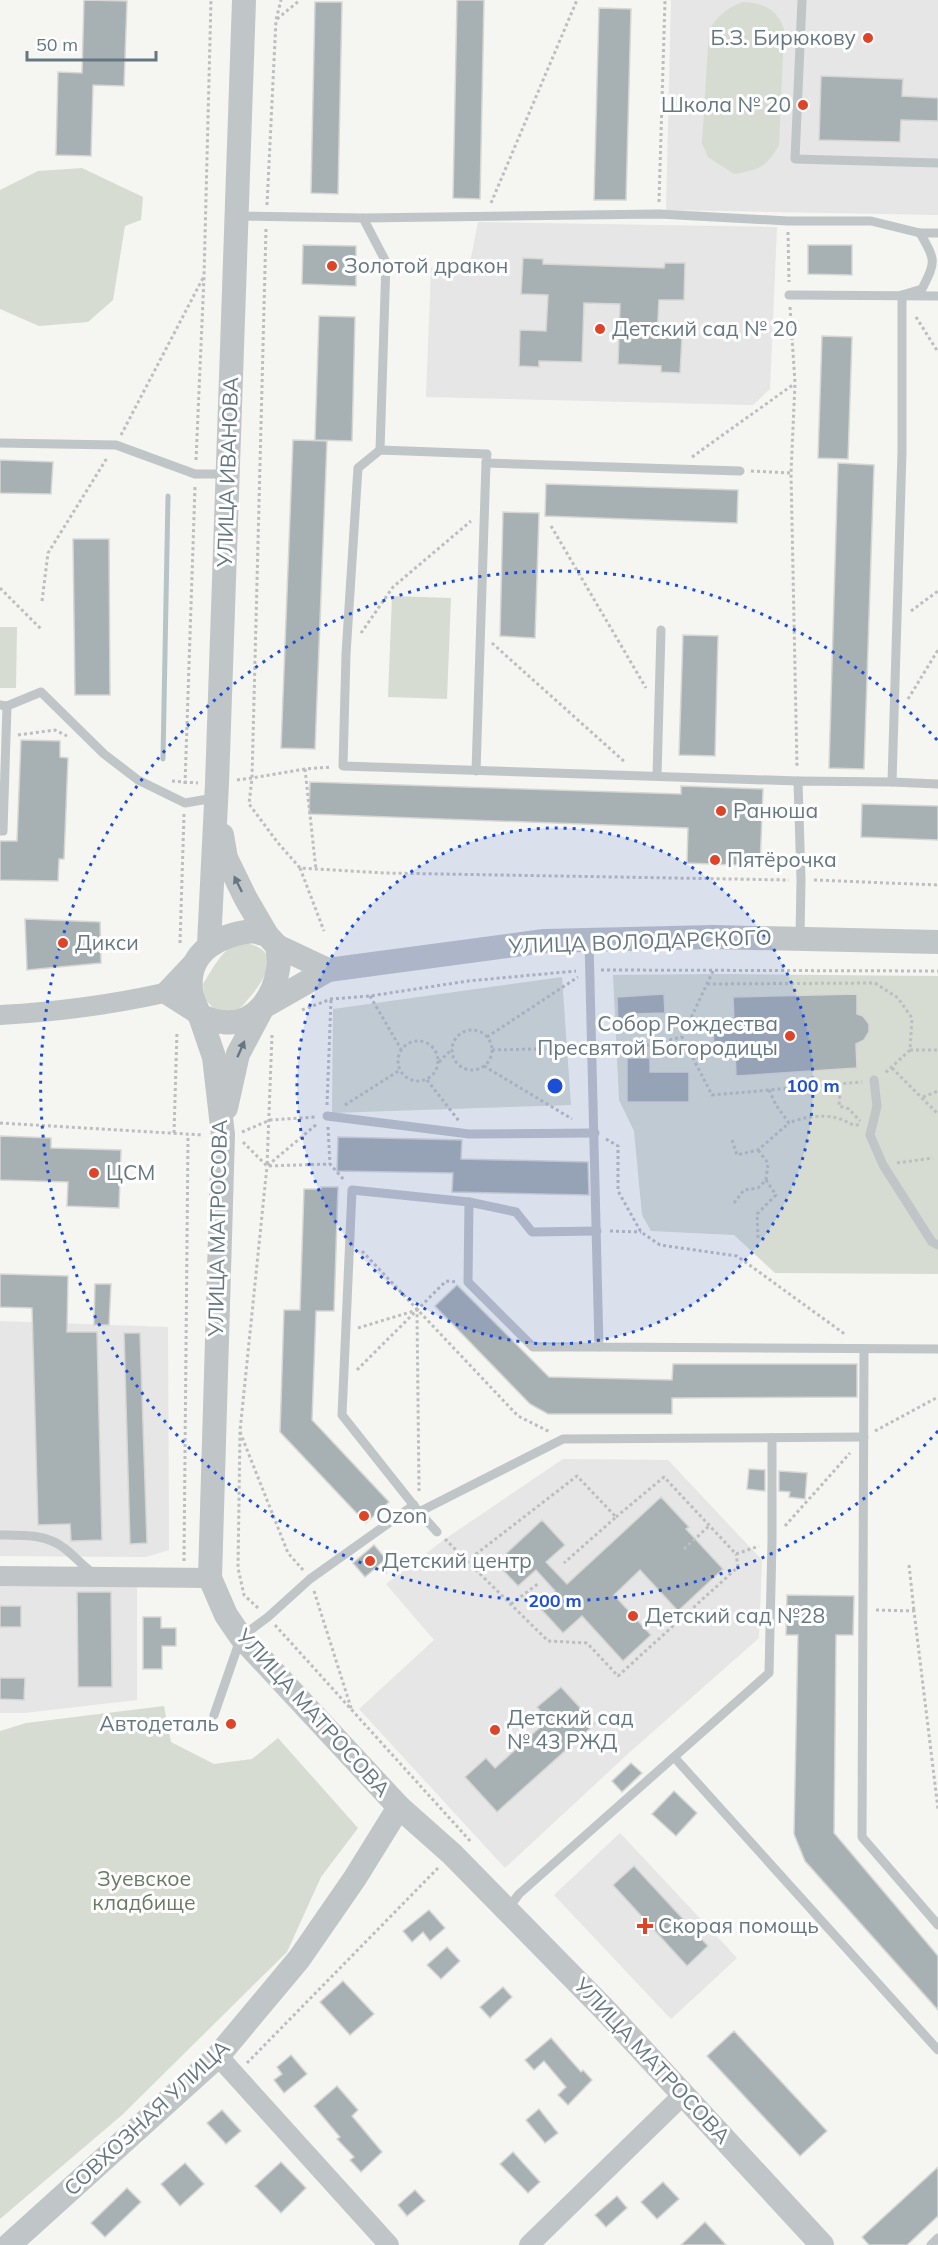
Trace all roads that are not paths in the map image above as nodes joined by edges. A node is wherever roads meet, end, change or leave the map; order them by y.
1 (244, 0) edge
2 (802, 0) edge
3 (938, 163) edge
4 (237, 216) junction
5 (363, 218) junction
6 (920, 233) junction
7 (938, 233) edge
8 (789, 295) road end
9 (902, 295) junction
10 (938, 296) edge
11 (0, 442) edge
12 (380, 450) junction
13 (486, 463) junction
14 (740, 471) road end
15 (228, 474) junction
16 (661, 630) dead end
17 (3, 705) edge
18 (476, 771) junction
19 (657, 776) junction
20 (798, 781) junction
21 (892, 782) junction
22 (938, 784) edge
23 (216, 797) junction
24 (0, 831) edge
25 (800, 937) junction
26 (272, 940) junction
27 (589, 940) junction
28 (938, 942) edge
29 (204, 951) junction
30 (328, 970) junction
31 (164, 993) junction
32 (0, 1015) edge
33 (200, 1016) junction
34 (267, 1016) junction
35 (874, 1080) road end
36 (327, 1116) road end
37 (223, 1131) junction
38 (595, 1134) junction
39 (469, 1202) junction
40 (597, 1231) junction
41 (938, 1245) edge
42 (599, 1347) junction
43 (864, 1349) junction
44 (938, 1349) edge
45 (864, 1437) junction
46 (772, 1438) junction
47 (416, 1509) junction
48 (437, 1532) road end
49 (0, 1535) edge
50 (0, 1576) edge
51 (99, 1577) junction
52 (210, 1578) junction
53 (241, 1637) junction
54 (214, 1715) dead end
55 (674, 1756) junction
56 (399, 1807) junction
57 (507, 1910) junction
58 (938, 1925) edge
59 (938, 2050) edge
60 (218, 2056) junction
61 (684, 2094) junction
62 (938, 2238) edge
63 (9, 2245) edge
64 (389, 2245) edge
65 (529, 2245) edge
66 (822, 2245) edge
67 (931, 2245) edge

1 - 4 street, УЛИЦА ИВАНОВА
2 - 3 lane
4 - 5 lane
4 - 15 street, УЛИЦА ИВАНОВА
5 - 6 lane
5 - 12 lane
6 - 7 lane
6 - 9 lane
8 - 9 lane
9 - 10 lane
9 - 21 lane
11 - 15 lane
12 - 13 lane
12 - 18 lane
13 - 14 lane
13 - 18 lane
15 - 23 street, УЛИЦА ИВАНОВА
16 - 19 lane
17 - 23 lane
17 - 24 lane
18 - 19 lane
19 - 20 lane
20 - 21 lane
20 - 25 lane
21 - 22 lane
26 -> 23 street
23 - 29 street, УЛИЦА ИВАНОВА
25 - 27 street, УЛИЦА ВОЛОДАРСКОГО
25 - 28 street, УЛИЦА ВОЛОДАРСКОГО
26 - 29 street
26 - 30 street
26 - 34 street
27 - 30 street, УЛИЦА ВОЛОДАРСКОГО
27 - 38 lane
29 - 31 street
29 - 33 street
30 - 34 street
31 - 32 street
31 - 33 street
33 - 34 street
33 - 37 street, УЛИЦА МАТРОСОВА
37 -> 34 street
35 - 41 lane
36 - 38 lane
37 - 52 street, УЛИЦА МАТРОСОВА
38 - 40 lane
39 - 40 lane
39 - 42 lane
39 - 47 lane
40 - 42 lane
42 - 43 lane
43 - 44 lane
43 - 45 lane
45 - 46 lane
45 - 58 lane
46 - 47 lane
46 - 55 lane
47 - 48 lane
47 - 53 lane
49 - 51 lane
50 - 51 street
51 - 52 street
52 - 53 street, УЛИЦА МАТРОСОВА
53 - 54 lane
53 - 56 street, УЛИЦА МАТРОСОВА
55 - 57 lane
55 - 59 lane
56 - 57 street, УЛИЦА МАТРОСОВА
56 - 60 street, СОВХОЗНАЯ УЛИЦА
57 - 61 street, УЛИЦА МАТРОСОВА
60 - 63 street, СОВХОЗНАЯ УЛИЦА
60 - 64 street
61 - 65 street
61 - 66 street, УЛИЦА МАТРОСОВА
62 - 67 lane

